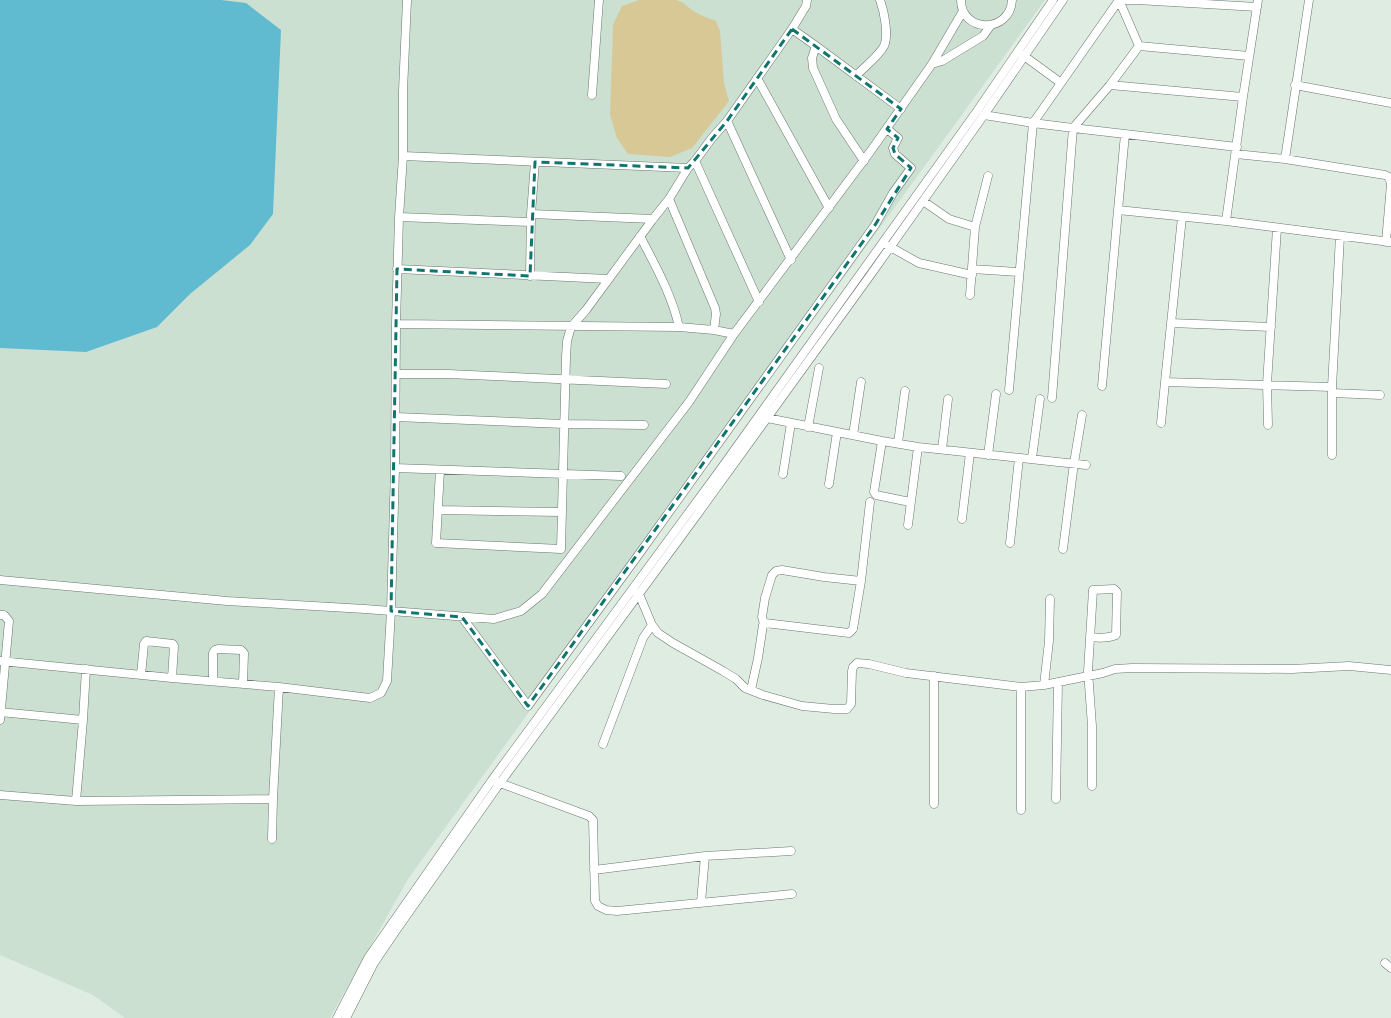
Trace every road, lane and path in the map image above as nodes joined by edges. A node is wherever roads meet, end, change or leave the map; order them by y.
1 (407, 0) edge
2 (599, 0) edge
3 (807, 0) edge
4 (880, 0) edge
5 (961, 0) edge
6 (1012, 0) edge
7 (1053, 0) edge
8 (1063, 0) edge
9 (1119, 0) edge
10 (1137, 0) edge
11 (1309, 0) edge
12 (1257, 3) edge
13 (963, 11) junction
14 (991, 25) junction
15 (792, 29) junction
16 (816, 46) junction
17 (1139, 46) junction
18 (1021, 54) junction
19 (1249, 56) junction
20 (932, 64) junction
21 (856, 76) junction
22 (757, 78) junction
23 (1060, 83) junction
24 (1295, 85) junction
25 (1110, 86) junction
26 (592, 95) dead end
27 (1243, 97) junction
28 (1391, 103) edge
29 (901, 109) junction
30 (984, 115) junction
31 (727, 121) junction
32 (1034, 123) junction
33 (1073, 128) junction
34 (887, 129) junction
35 (1125, 134) junction
36 (1236, 150) junction
37 (402, 156) junction
38 (1285, 159) junction
39 (695, 161) junction
40 (864, 161) junction
41 (535, 162) junction
42 (688, 168) junction
43 (988, 176) dead end
44 (669, 199) junction
45 (922, 201) junction
46 (829, 208) junction
47 (1118, 210) junction
48 (399, 217) junction
49 (1182, 217) junction
50 (531, 218) junction
51 (652, 219) junction
52 (1226, 221) junction
53 (975, 227) junction
54 (1277, 228) junction
55 (640, 236) junction
56 (1340, 236) junction
57 (1389, 242) edge
58 (886, 245) junction
59 (791, 260) junction
60 (397, 269) junction
61 (972, 272) junction
62 (1020, 272) junction
63 (530, 276) junction
64 (608, 279) junction
65 (970, 295) dead end
66 (759, 302) junction
67 (1171, 323) junction
68 (396, 324) junction
69 (571, 327) junction
70 (678, 327) junction
71 (1271, 328) junction
72 (714, 330) junction
73 (734, 334) junction
74 (818, 368) dead end
75 (396, 374) junction
76 (566, 379) junction
77 (862, 382) dead end
78 (1165, 382) junction
79 (666, 384) dead end
80 (1267, 384) junction
81 (1102, 386) dead end
82 (905, 390) dead end
83 (1009, 390) dead end
84 (1332, 390) junction
85 (996, 394) dead end
86 (1380, 395) dead end
87 (1052, 398) dead end
88 (948, 399) dead end
89 (1040, 399) dead end
90 (1082, 415) dead end
91 (763, 416) junction
92 (396, 418) junction
93 (791, 423) junction
94 (1161, 423) dead end
95 (564, 424) junction
96 (644, 425) dead end
97 (1268, 425) dead end
98 (808, 427) junction
99 (838, 432) junction
100 (853, 435) junction
101 (882, 441) junction
102 (898, 443) junction
103 (918, 446) junction
104 (942, 449) junction
105 (970, 453) junction
106 (1332, 454) dead end
107 (988, 455) junction
108 (1019, 458) junction
109 (1032, 458) junction
110 (1074, 463) junction
111 (1086, 465) dead end
112 (395, 468) junction
113 (440, 470) junction
114 (564, 474) junction
115 (783, 474) dead end
116 (621, 476) dead end
117 (829, 484) dead end
118 (870, 502) dead end
119 (910, 502) junction
120 (438, 510) junction
121 (562, 512) junction
122 (962, 519) dead end
123 (908, 525) dead end
124 (1010, 543) dead end
125 (1063, 549) dead end
126 (0, 580) edge
127 (860, 581) junction
128 (636, 592) junction
129 (1050, 599) dead end
130 (391, 611) junction
131 (0, 615) edge
132 (462, 617) junction
133 (764, 624) junction
134 (652, 625) junction
135 (1090, 637) junction
136 (2, 661) edge
137 (86, 669) junction
138 (1391, 670) edge
139 (141, 675) junction
140 (934, 676) junction
141 (1089, 676) junction
142 (172, 678) junction
143 (213, 681) junction
144 (1058, 682) junction
145 (243, 684) junction
146 (1044, 685) junction
147 (279, 687) junction
148 (1020, 687) junction
149 (751, 690) junction
150 (0, 715) edge
151 (83, 720) junction
152 (603, 744) dead end
153 (496, 782) junction
154 (1092, 786) dead end
155 (0, 795) edge
156 (273, 799) junction
157 (1056, 799) dead end
158 (76, 801) junction
159 (934, 804) dead end
160 (1021, 810) dead end
161 (272, 839) dead end
162 (791, 851) dead end
163 (706, 856) junction
164 (594, 870) junction
165 (792, 894) dead end
166 (702, 902) junction
167 (340, 1018) edge

1 - 37 street
2 - 26 street
3 - 15 street
4 - 21 street
5 - 13 street
6 - 14 street
7 - 18 street
8 - 18 street
9 - 10 street
9 - 17 street
9 - 23 street
10 - 12 street
11 - 24 street
12 - 19 street
13 - 14 street
13 - 20 street
14 - 20 street
15 - 16 street
15 - 22 street
16 - 21 street
16 - 40 street
17 - 19 street
17 - 25 street
18 - 23 street
18 - 30 street
18 - 58 street
19 - 27 street
20 - 29 street
21 - 29 street
22 - 31 street
22 - 46 street
23 - 32 street
24 - 28 street
24 - 38 street
25 - 27 street
25 - 33 street
27 - 36 street
29 - 34 street
30 - 32 street
30 - 45 street
31 - 39 street
31 - 59 street
32 - 33 street
32 - 62 street
33 - 35 street
33 - 87 street
34 - 40 street
34 - 132 street
35 - 36 street
35 - 47 street
36 - 38 street
36 - 52 street
37 - 41 street
37 - 48 street
38 - 57 street
39 - 42 street
39 - 66 street
40 - 46 street
41 - 42 street
41 - 50 street
42 - 44 street
43 - 53 street
44 - 51 street
44 - 72 street
45 - 53 street
45 - 58 street
46 - 59 street
47 - 49 street
47 - 81 street
48 - 50 street
48 - 60 street
49 - 52 street
49 - 67 street
50 - 51 street
50 - 63 street
51 - 55 street
52 - 54 street
53 - 61 street
54 - 56 street
54 - 71 street
55 - 64 street
55 - 70 street
56 - 57 street
56 - 84 street
58 - 61 street
58 - 91 street
59 - 66 street
60 - 63 street
60 - 68 street
61 - 62 street
61 - 65 street
62 - 83 street
63 - 64 street
64 - 69 street
66 - 73 street
67 - 71 street
67 - 78 street
68 - 69 street
68 - 75 street
69 - 70 street
69 - 76 street
70 - 72 street
71 - 80 street
72 - 73 street
73 - 132 street
74 - 98 street
75 - 76 street
75 - 92 street
76 - 79 street
76 - 95 street
77 - 100 street
78 - 80 street
78 - 94 street
80 - 84 street
80 - 97 street
82 - 102 street
84 - 86 street
84 - 106 street
85 - 107 street
88 - 104 street
89 - 109 street
90 - 110 street
91 - 93 street
91 - 128 street
92 - 95 street
92 - 112 street
93 - 98 street
93 - 115 street
95 - 96 street
95 - 114 street
98 - 99 street
99 - 100 street
99 - 117 street
100 - 101 street
101 - 102 street
101 - 119 street
102 - 103 street
103 - 104 street
103 - 119 street
104 - 105 street
105 - 107 street
105 - 122 street
107 - 108 street
108 - 109 street
108 - 124 street
109 - 110 street
110 - 111 street
110 - 125 street
112 - 113 street
112 - 130 street
113 - 114 street
113 - 120 street
114 - 116 street
114 - 121 street
118 - 127 street
119 - 123 street
120 - 121 street
120 - 121 street
126 - 130 street
127 - 133 street
127 - 133 street
128 - 134 street
128 - 153 street
129 - 146 street
130 - 132 street
130 - 147 street
131 - 136 street
133 - 149 street
134 - 149 street
134 - 152 street
135 - 135 street
135 - 141 street
136 - 137 street
136 - 150 street
137 - 139 street
137 - 151 street
138 - 141 street
139 - 142 street
139 - 142 street
140 - 148 street
140 - 149 street
140 - 159 street
141 - 144 street
141 - 154 street
142 - 143 street
143 - 145 street
143 - 145 street
144 - 146 street
144 - 157 street
145 - 147 street
146 - 148 street
147 - 156 street
148 - 160 street
150 - 151 street
151 - 158 street
153 - 164 street
153 - 167 street
155 - 158 street
156 - 158 street
156 - 161 street
162 - 163 street
163 - 164 street
163 - 166 street
164 - 166 street
165 - 166 street

